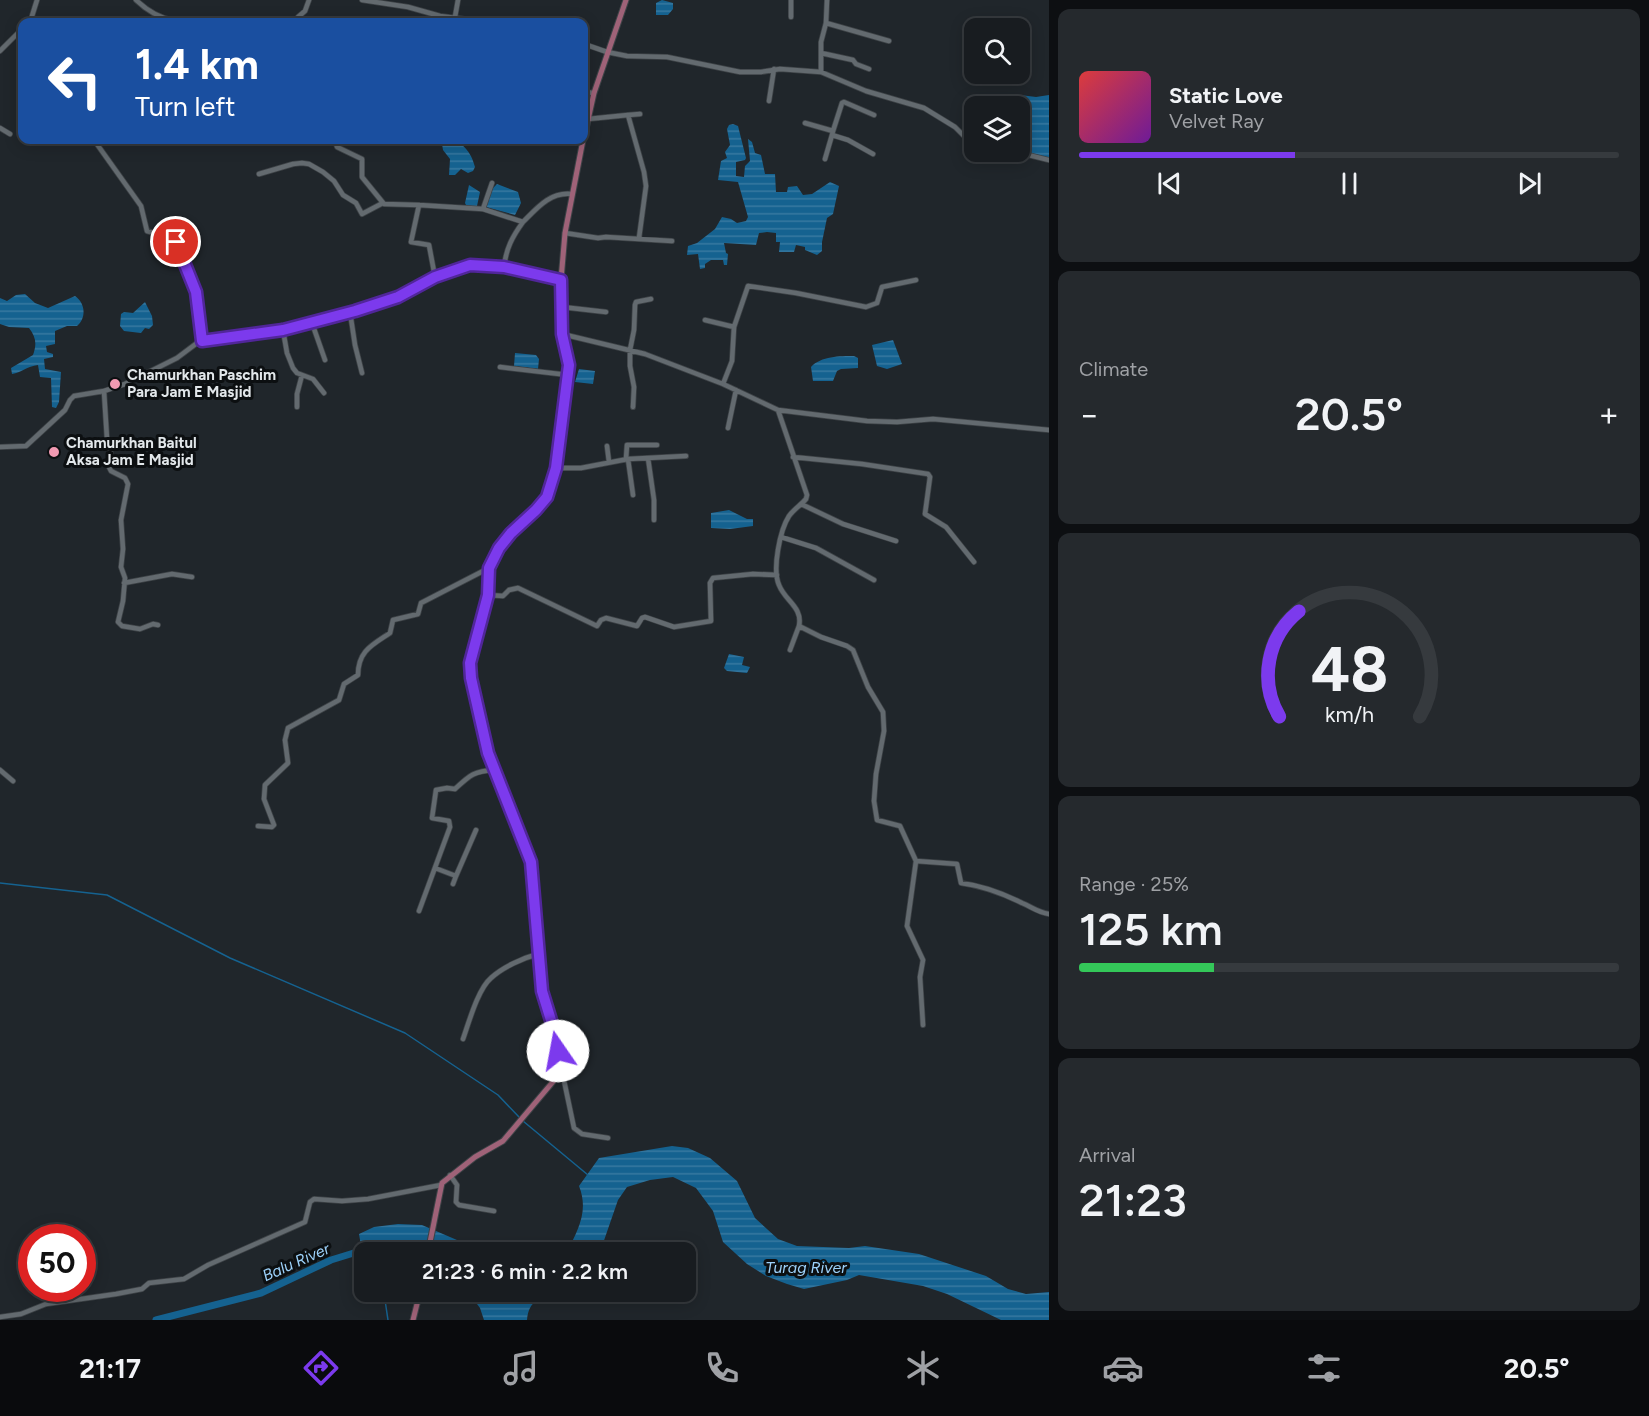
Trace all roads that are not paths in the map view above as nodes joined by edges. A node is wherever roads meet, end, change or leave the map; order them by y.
1 (37, 0) edge
2 (135, 0) edge
3 (145, 0) edge
4 (309, 0) edge
5 (362, 0) edge
6 (458, 0) edge
7 (626, 0) edge
8 (791, 0) edge
9 (827, 0) edge
10 (142, 6) junction
11 (456, 17) junction
12 (791, 17) dead end
13 (33, 18) edge
14 (164, 18) edge
15 (298, 18) edge
16 (463, 18) edge
17 (826, 23) junction
18 (18, 33) edge
19 (889, 41) dead end
20 (588, 45) edge
21 (0, 51) edge
22 (607, 52) junction
23 (821, 53) junction
24 (774, 69) junction
25 (869, 69) dead end
26 (821, 72) junction
27 (588, 92) edge
28 (594, 93) junction
29 (769, 101) dead end
30 (640, 114) dead end
31 (628, 115) junction
32 (874, 115) dead end
33 (588, 119) joint
34 (806, 123) dead end
35 (0, 128) edge
36 (832, 133) junction
37 (10, 134) dead end
38 (964, 135) edge
39 (97, 144) edge
40 (336, 144) edge
41 (582, 144) edge
42 (873, 154) dead end
43 (1030, 155) edge
44 (825, 159) dead end
45 (1049, 160) edge
46 (259, 174) dead end
47 (492, 183) dead end
48 (571, 194) junction
49 (381, 204) junction
50 (419, 205) junction
51 (483, 209) junction
52 (523, 222) junction
53 (565, 233) junction
54 (639, 238) junction
55 (672, 241) dead end
56 (504, 267) junction
57 (435, 277) junction
58 (561, 280) junction
59 (916, 280) dead end
60 (651, 299) dead end
61 (562, 307) junction
62 (350, 312) junction
63 (606, 312) dead end
64 (705, 320) dead end
65 (312, 323) junction
66 (734, 327) junction
67 (283, 330) junction
68 (562, 334) junction
69 (202, 341) junction
70 (630, 350) junction
71 (325, 360) dead end
72 (500, 367) dead end
73 (363, 373) dead end
74 (302, 375) junction
75 (568, 375) junction
76 (723, 384) junction
77 (736, 390) junction
78 (104, 391) junction
79 (324, 393) dead end
80 (297, 407) dead end
81 (633, 407) dead end
82 (778, 410) junction
83 (728, 428) dead end
84 (1049, 430) edge
85 (657, 445) dead end
86 (607, 446) dead end
87 (0, 447) edge
88 (686, 456) dead end
89 (793, 457) junction
90 (648, 458) junction
91 (627, 459) junction
92 (609, 462) junction
93 (556, 468) junction
94 (633, 495) dead end
95 (801, 504) junction
96 (654, 520) dead end
97 (781, 537) junction
98 (896, 541) dead end
99 (974, 562) dead end
100 (489, 568) junction
101 (777, 575) junction
102 (192, 578) dead end
103 (874, 580) dead end
104 (124, 582) junction
105 (488, 595) junction
106 (158, 626) dead end
107 (799, 626) junction
108 (790, 650) dead end
109 (0, 770) edge
110 (495, 771) junction
111 (13, 781) dead end
112 (258, 826) dead end
113 (476, 831) dead end
114 (916, 861) junction
115 (435, 868) junction
116 (456, 876) junction
117 (453, 884) dead end
118 (419, 911) dead end
119 (1049, 914) edge
120 (538, 954) junction
121 (923, 1025) dead end
122 (463, 1039) dead end
123 (562, 1071) junction
124 (608, 1138) dead end
125 (450, 1175) junction
126 (441, 1185) junction
127 (494, 1210) dead end
128 (430, 1242) edge
129 (418, 1302) edge
130 (0, 1317) edge
131 (413, 1320) edge

1 - 13 street
2 - 10 street
3 - 10 street
4 - 15 street
5 - 11 street
6 - 11 street
7 - 22 main road
8 - 12 street
9 - 17 street
10 - 14 street
11 - 16 street
17 - 19 street
17 - 23 street
18 - 21 street
20 - 22 street
22 - 24 street
22 - 28 main road
23 - 25 street
23 - 26 street
24 - 26 street
24 - 29 street
26 - 38 street
27 - 28 street
28 - 33 main road
30 - 31 street
31 - 33 street
31 - 54 street
32 - 36 street
34 - 36 street
35 - 37 street
36 - 42 street
36 - 44 street
39 - 69 street
40 - 49 street
41 - 48 main road
43 - 45 street
46 - 49 street
47 - 51 street
48 - 52 street
48 - 53 main road
49 - 50 street
50 - 51 street
50 - 57 street
51 - 52 street
52 - 56 street
53 - 54 street
53 - 58 main road
54 - 55 street
56 - 57 street
56 - 58 street
57 - 62 street
58 - 61 main road
59 - 66 street
60 - 70 street
61 - 63 street
61 - 68 main road
62 - 65 street
62 - 73 street
64 - 66 street
65 - 67 street
65 - 71 street
66 - 76 street
67 - 69 street
67 - 74 street
68 - 70 street
68 - 75 main road
69 - 78 street
70 - 76 street
70 - 81 street
72 - 75 street
74 - 79 street
74 - 80 street
75 - 93 main road
76 - 77 street
77 - 82 street
77 - 83 street
78 - 87 street
78 - 104 street
82 - 84 street
82 - 89 street
85 - 91 street
86 - 92 street
88 - 90 street
89 - 95 street
89 - 99 street
90 - 91 street
90 - 96 street
91 - 92 street
91 - 94 street
92 - 93 street
93 - 100 main road
95 - 97 street
95 - 98 street
97 - 101 street
97 - 103 street
100 - 105 main road
100 - 112 street
101 - 105 street
101 - 107 street
102 - 104 street
104 - 106 street
105 - 110 main road
107 - 108 street
107 - 114 street
109 - 111 street
110 - 115 street
110 - 120 main road
113 - 116 street
114 - 119 street
114 - 121 street
115 - 116 street
115 - 118 street
116 - 117 street
120 - 122 street
120 - 123 main road
123 - 124 street
123 - 125 main road
125 - 126 main road
125 - 127 street
126 - 128 main road
126 - 130 street
129 - 131 main road

